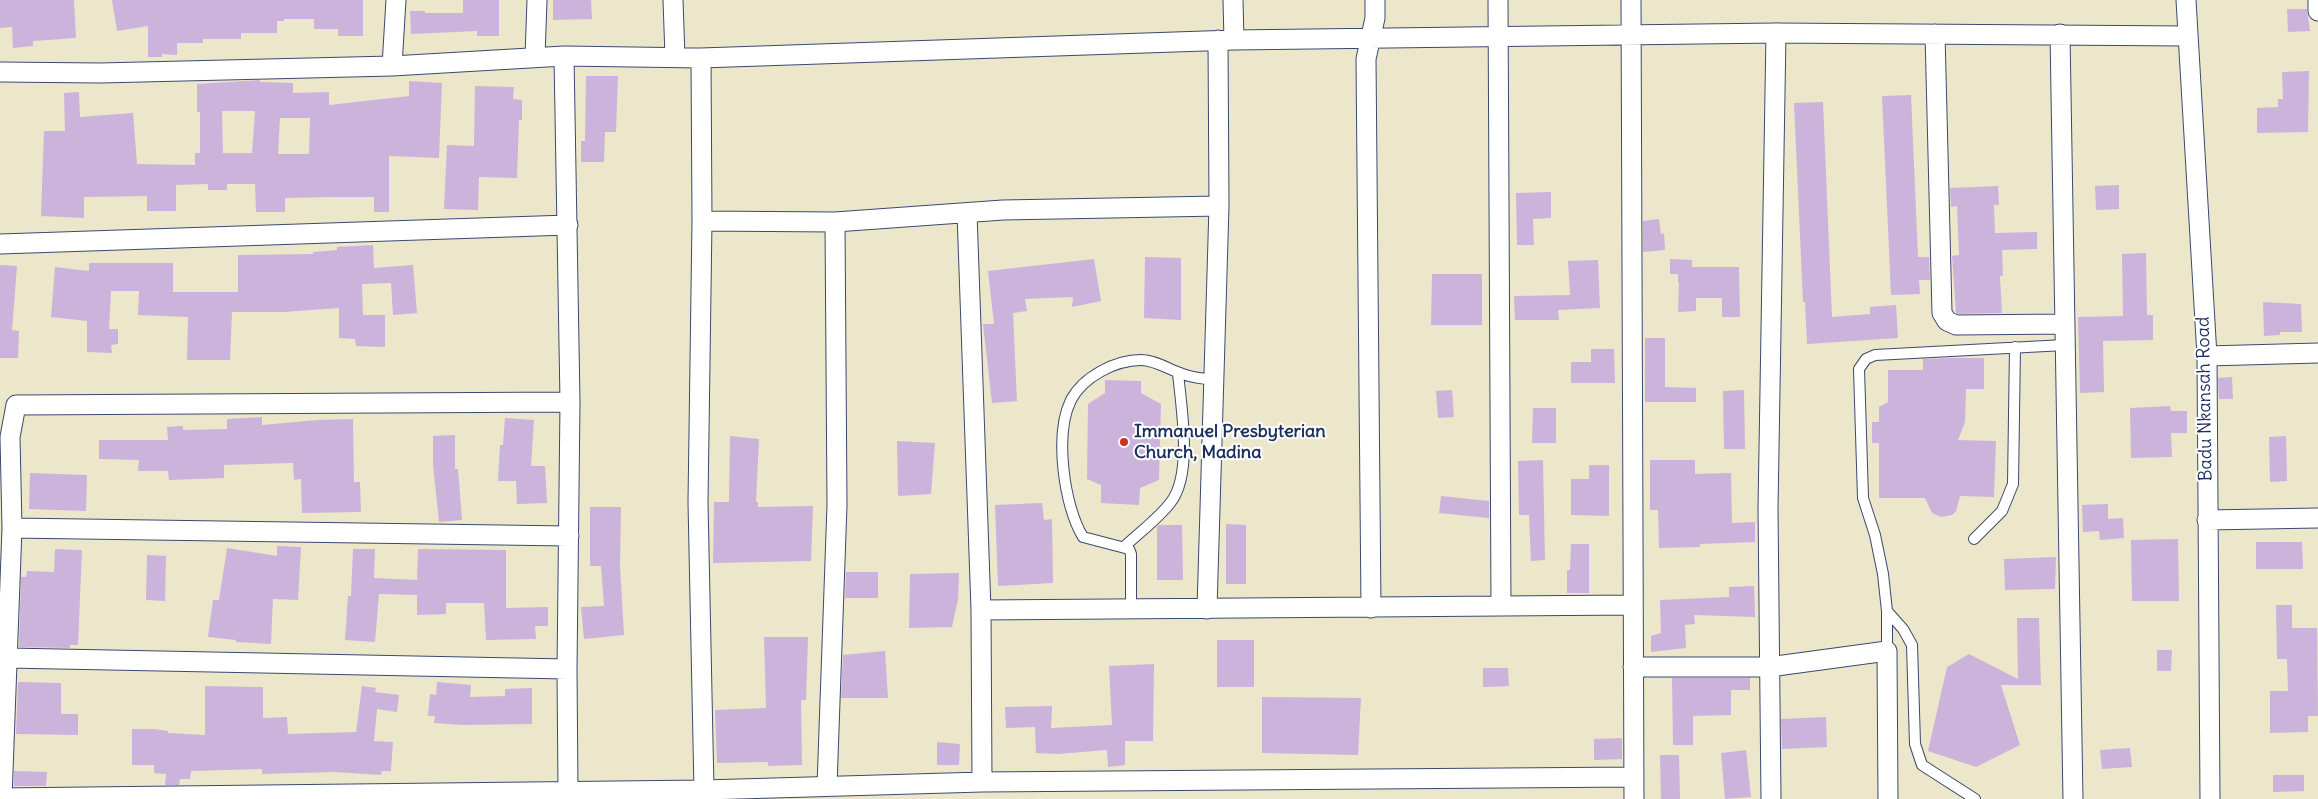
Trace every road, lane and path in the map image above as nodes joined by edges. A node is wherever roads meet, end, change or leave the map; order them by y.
1 (396, 0) edge
2 (537, 0) edge
3 (673, 0) edge
4 (1233, 0) edge
5 (1374, 0) edge
6 (1498, 0) edge
7 (1631, 0) edge
8 (2186, 0) edge
9 (2318, 0) edge
10 (2318, 12) edge
11 (1776, 33) junction
12 (1630, 34) junction
13 (1935, 34) junction
14 (2060, 34) junction
15 (1498, 36) junction
16 (2187, 36) junction
17 (1372, 38) junction
18 (1226, 40) junction
19 (564, 56) junction
20 (536, 57) junction
21 (675, 57) junction
22 (701, 58) junction
23 (392, 66) junction
24 (0, 72) edge
25 (1219, 206) junction
26 (967, 214) junction
27 (702, 221) junction
28 (835, 222) junction
29 (568, 225) junction
30 (0, 244) edge
31 (2065, 324) junction
32 (2065, 345) junction
33 (2015, 347) junction
34 (2318, 353) edge
35 (2207, 356) junction
36 (1178, 373) junction
37 (1214, 380) junction
38 (570, 402) junction
39 (2318, 518) edge
40 (2207, 520) junction
41 (12, 528) junction
42 (568, 536) junction
43 (1974, 540) dead end
44 (1124, 547) junction
45 (1632, 605) junction
46 (1501, 606) junction
47 (1371, 608) junction
48 (1207, 609) junction
49 (981, 610) junction
50 (1131, 610) junction
51 (1886, 611) junction
52 (1887, 651) junction
53 (8, 658) junction
54 (1633, 667) junction
55 (1768, 667) junction
56 (567, 669) junction
57 (1634, 777) junction
58 (982, 782) junction
59 (827, 786) junction
60 (704, 790) junction
61 (568, 791) junction
62 (430, 796) edge
63 (1, 798) edge
64 (1634, 799) edge
65 (1771, 799) edge
66 (1888, 799) edge
67 (1975, 799) edge
68 (2073, 799) edge
69 (2210, 799) edge

1 - 23 street
2 - 20 street
3 - 21 street
4 - 18 street
5 - 17 street
6 - 15 street
7 - 12 street
8 - 16 street, Badu Nkansah Road
9 - 10 street
11 - 12 street
11 - 13 street
11 - 55 street
12 - 15 street
12 - 45 street
13 - 14 street
13 - 31 street
14 - 16 street
14 - 31 street
15 - 17 street
15 - 46 street
16 - 35 street, Badu Nkansah Road
17 - 18 street
17 - 47 street
18 - 22 street
18 - 25 street
19 - 20 street
19 - 21 street
19 - 29 street
20 - 23 street
21 - 22 street
22 - 27 street
23 - 24 street
25 - 26 street
25 - 37 street
26 - 28 street
26 - 49 street
27 - 28 street
27 - 60 street
28 - 59 street
29 - 30 street
29 - 38 street
31 - 32 street
32 - 33 lane
32 - 68 street
33 - 43 lane
33 - 51 lane
34 - 35 street
35 - 40 street, Badu Nkansah Road
36 - 37 lane
36 - 44 lane
36 - 44 lane
37 - 48 street
38 - 41 street
38 - 42 street
39 - 40 street
40 - 69 street, Badu Nkansah Road
41 - 42 street
41 - 53 street
42 - 56 street
44 - 50 lane
45 - 46 street
45 - 54 street
46 - 47 street
47 - 48 street
48 - 50 street
49 - 50 street
49 - 58 street
51 - 52 lane
51 - 67 lane
52 - 55 street
52 - 66 street
53 - 56 street
53 - 63 street
54 - 55 street
54 - 57 street
55 - 65 street
56 - 61 street
57 - 58 street
57 - 64 street
58 - 59 street
59 - 60 street
60 - 61 street
61 - 62 street
62 - 63 street

